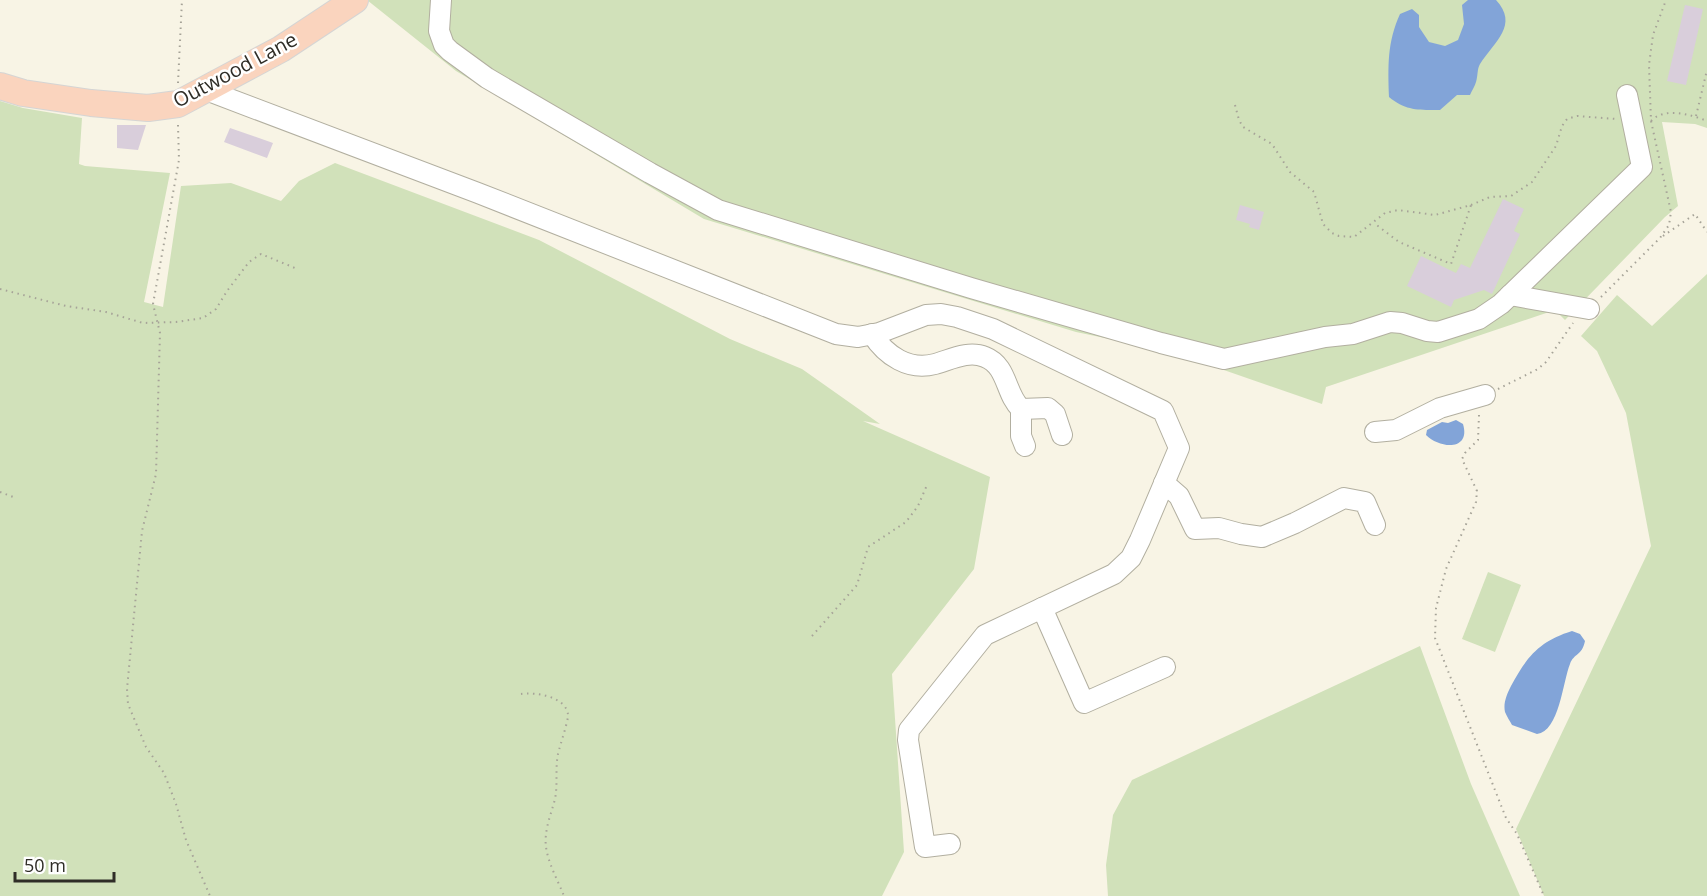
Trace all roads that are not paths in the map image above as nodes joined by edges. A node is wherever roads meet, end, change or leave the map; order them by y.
1 (355, 0) edge
2 (441, 0) edge
3 (0, 86) edge
4 (206, 90) junction
5 (1627, 95) dead end
6 (1510, 295) junction
7 (1589, 309) road end
8 (872, 334) junction
9 (1485, 395) road end
10 (1021, 409) junction
11 (1375, 432) dead end
12 (1062, 435) dead end
13 (1025, 446) dead end
14 (1164, 483) junction
15 (1375, 525) dead end
16 (1042, 608) junction
17 (1165, 667) dead end
18 (950, 844) dead end

1 - 4 main road, Outwood Lane
2 - 6 lane
3 - 4 main road, Outwood Lane
4 - 8 lane
5 - 6 lane
6 - 7 lane
8 - 10 lane
8 - 14 lane
9 - 11 lane
10 - 12 lane
10 - 13 lane
14 - 15 lane
14 - 16 lane
16 - 17 lane
16 - 18 lane

